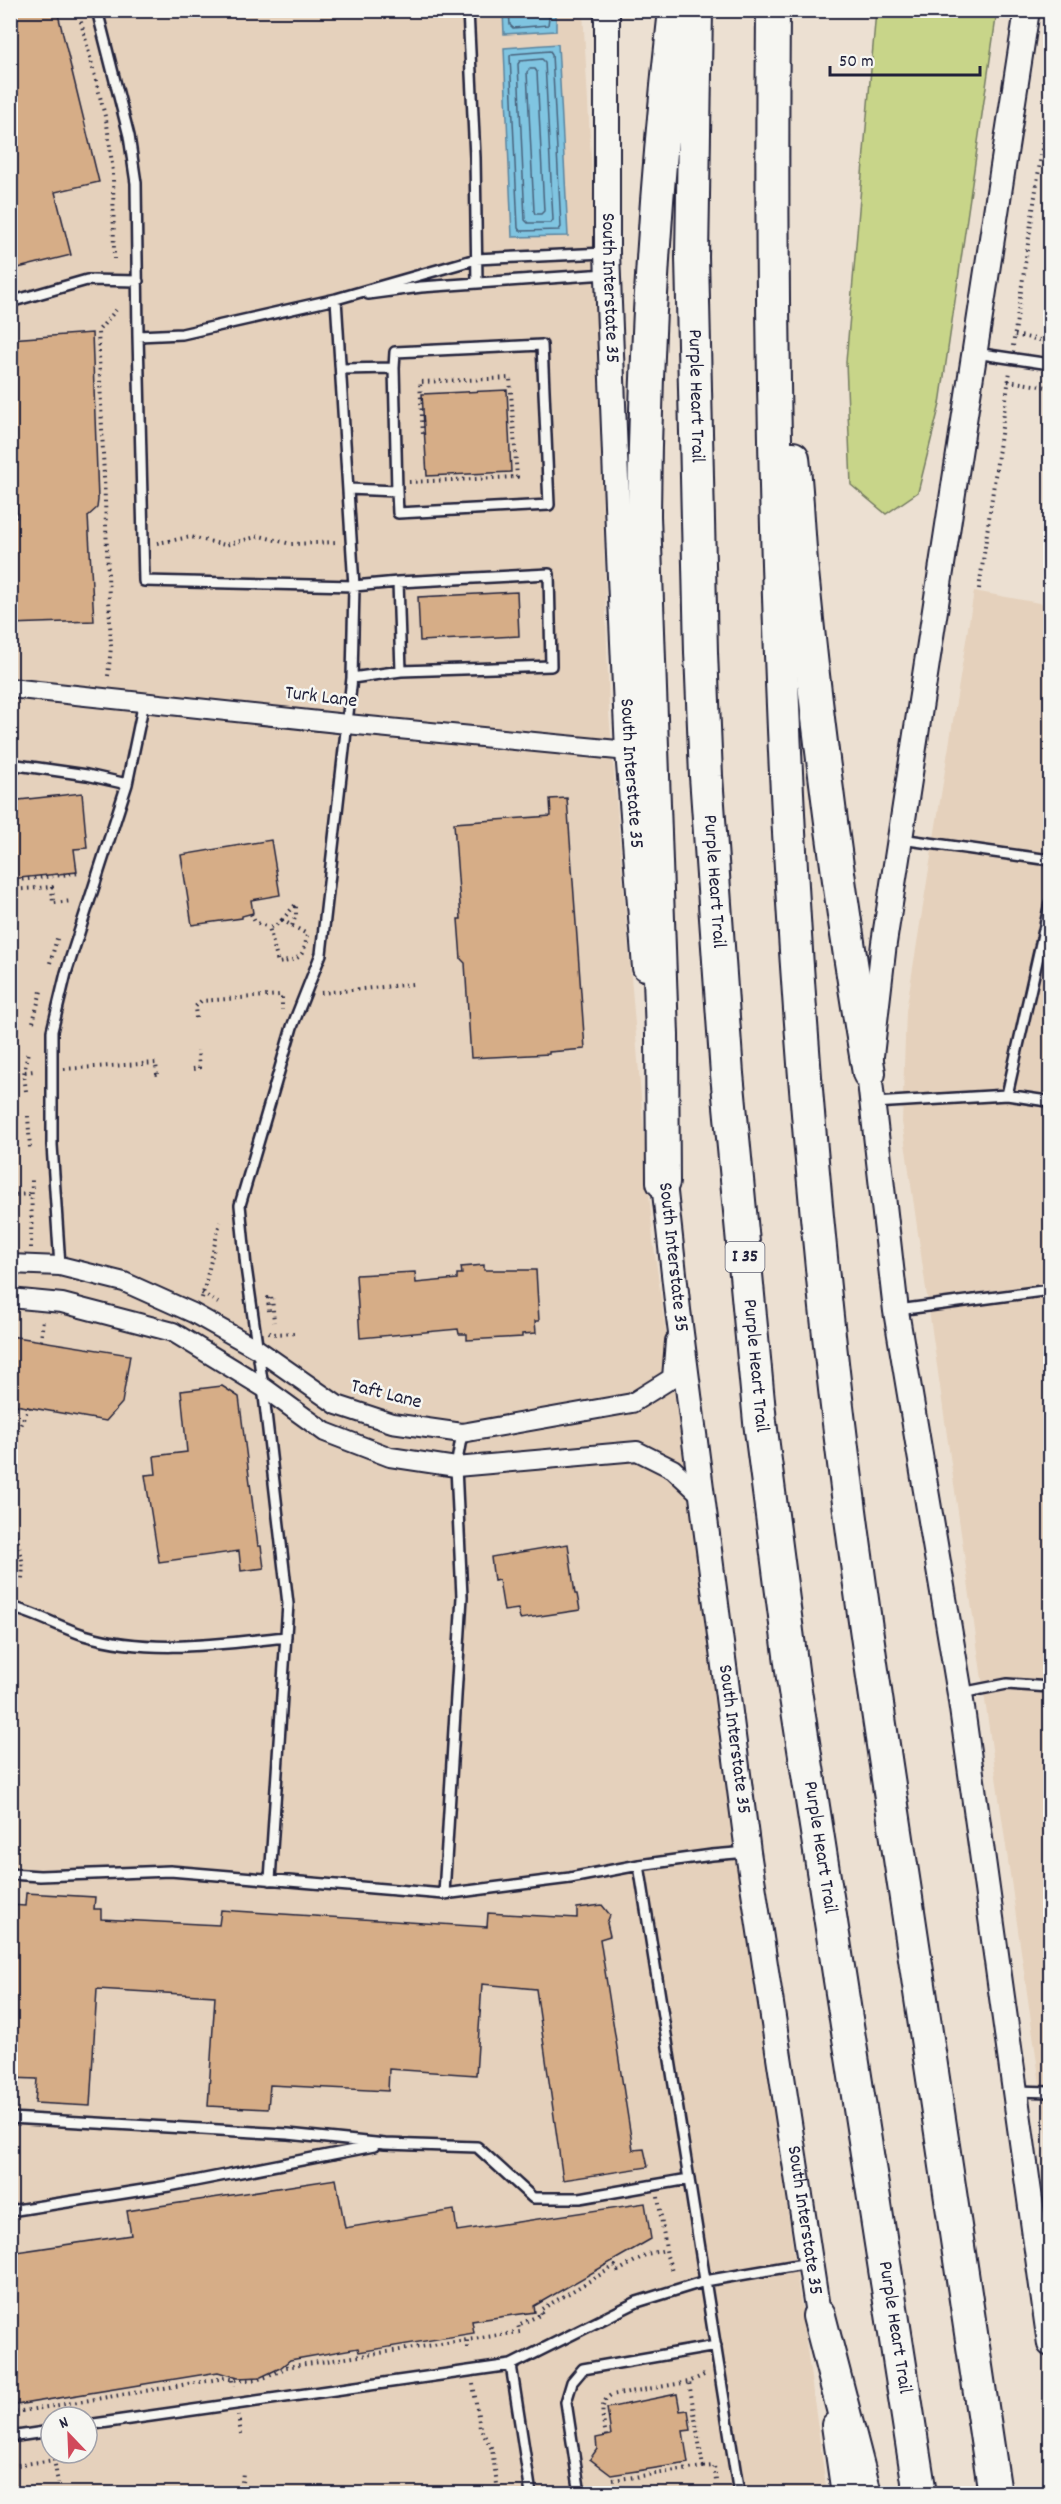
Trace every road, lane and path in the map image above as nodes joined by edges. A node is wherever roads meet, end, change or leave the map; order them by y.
1 (78, 10) edge
2 (97, 10) edge
3 (468, 10) edge
4 (607, 10) edge
5 (675, 10) edge
6 (696, 10) edge
7 (773, 10) edge
8 (1027, 10) edge
9 (1050, 94) edge
10 (771, 234) junction
11 (114, 259) dead end
12 (476, 259) junction
13 (608, 263) junction
14 (138, 280) junction
15 (477, 282) junction
16 (336, 299) junction
17 (10, 302) edge
18 (116, 310) dead end
19 (1015, 335) junction
20 (138, 336) junction
21 (1014, 341) dead end
22 (1050, 342) edge
23 (975, 353) junction
24 (1050, 364) edge
25 (394, 368) junction
26 (341, 369) junction
27 (1047, 387) dead end
28 (423, 435) dead end
29 (408, 482) dead end
30 (348, 489) junction
31 (397, 491) junction
32 (337, 542) dead end
33 (151, 544) dead end
34 (398, 582) junction
35 (354, 586) junction
36 (979, 589) dead end
37 (401, 671) junction
38 (108, 676) dead end
39 (352, 678) junction
40 (10, 687) edge
41 (144, 702) junction
42 (347, 724) junction
43 (627, 751) junction
44 (10, 764) edge
45 (127, 784) junction
46 (901, 839) junction
47 (1050, 860) edge
48 (79, 873) dead end
49 (51, 876) junction
50 (10, 881) edge
51 (52, 887) junction
52 (10, 890) edge
53 (72, 901) dead end
54 (1050, 903) edge
55 (251, 914) dead end
56 (282, 920) junction
57 (292, 926) junction
58 (269, 927) junction
59 (58, 935) dead end
60 (50, 963) dead end
61 (413, 984) dead end
62 (41, 991) dead end
63 (321, 993) dead end
64 (282, 1010) dead end
65 (196, 1018) dead end
66 (33, 1022) dead end
67 (198, 1050) dead end
68 (28, 1051) dead end
69 (63, 1069) dead end
70 (193, 1069) dead end
71 (25, 1071) junction
72 (34, 1071) dead end
73 (161, 1073) dead end
74 (869, 1073) junction
75 (26, 1091) dead end
76 (1007, 1095) junction
77 (1047, 1101) dead end
78 (874, 1103) junction
79 (28, 1116) dead end
80 (30, 1148) dead end
81 (32, 1177) dead end
82 (663, 1182) junction
83 (32, 1194) junction
84 (10, 1195) edge
85 (220, 1222) dead end
86 (31, 1251) dead end
87 (10, 1264) edge
88 (60, 1266) junction
89 (1050, 1290) edge
90 (202, 1293) junction
91 (10, 1298) edge
92 (201, 1302) dead end
93 (218, 1303) dead end
94 (678, 1310) junction
95 (896, 1311) junction
96 (40, 1314) dead end
97 (274, 1322) dead end
98 (298, 1334) dead end
99 (40, 1341) dead end
100 (257, 1349) junction
101 (263, 1387) junction
102 (29, 1407) dead end
103 (462, 1433) junction
104 (10, 1446) edge
105 (456, 1467) junction
106 (702, 1496) junction
107 (10, 1525) edge
108 (22, 1580) dead end
109 (10, 1606) edge
110 (286, 1637) junction
111 (1050, 1687) edge
112 (960, 1694) junction
113 (748, 1852) junction
114 (639, 1865) junction
115 (10, 1874) edge
116 (270, 1880) junction
117 (444, 1894) junction
118 (1050, 1949) edge
119 (1050, 1955) edge
120 (1016, 2091) junction
121 (1050, 2092) edge
122 (10, 2118) edge
123 (385, 2144) junction
124 (689, 2179) junction
125 (658, 2193) dead end
126 (10, 2211) edge
127 (666, 2250) junction
128 (809, 2264) junction
129 (673, 2273) dead end
130 (1046, 2276) edge
131 (705, 2281) junction
132 (819, 2316) junction
133 (467, 2340) junction
134 (1050, 2344) edge
135 (716, 2346) junction
136 (467, 2348) dead end
137 (511, 2365) junction
138 (704, 2375) dead end
139 (473, 2379) dead end
140 (232, 2380) junction
141 (689, 2382) junction
142 (233, 2386) dead end
143 (10, 2413) edge
144 (238, 2415) dead end
145 (99, 2424) edge
146 (39, 2433) edge
147 (241, 2434) dead end
148 (606, 2436) dead end
149 (10, 2438) edge
150 (39, 2462) edge
151 (18, 2465) dead end
152 (55, 2465) edge
153 (703, 2467) junction
154 (243, 2472) dead end
155 (613, 2480) dead end
156 (716, 2481) dead end
157 (58, 2483) dead end
158 (241, 2493) edge
159 (495, 2493) edge
160 (531, 2493) edge
161 (580, 2493) edge
162 (739, 2493) edge
163 (844, 2493) edge
164 (865, 2493) edge
165 (920, 2493) edge
166 (995, 2493) edge

1 - 11 path
2 - 14 lane
3 - 12 lane
4 - 13 main road, South Interstate 35
5 - 82 highway
6 - 165 highway, Purple Heart Trail / I 35
7 - 10 highway
8 - 23 main road
9 - 19 path
10 - 74 highway
10 - 166 highway
12 - 13 lane
12 - 15 lane
12 - 16 lane
13 - 15 lane
13 - 43 main road, South Interstate 35
14 - 17 lane
14 - 20 lane
15 - 16 lane
16 - 20 lane
16 - 26 lane
18 - 38 path
19 - 21 path
19 - 22 path
20 - 35 lane
23 - 24 lane
23 - 46 main road
25 - 26 lane
25 - 31 lane
25 - 31 lane
26 - 30 lane
27 - 36 path
28 - 29 path
30 - 31 lane
30 - 35 lane
32 - 33 path
34 - 35 lane
34 - 37 lane
34 - 37 lane
35 - 39 lane
37 - 39 lane
39 - 42 lane
40 - 41 street, Turk Lane
41 - 42 street, Turk Lane
41 - 45 lane
42 - 43 street, Turk Lane
42 - 100 lane
43 - 82 main road, South Interstate 35
44 - 45 lane
45 - 88 lane
46 - 47 lane
46 - 74 main road
48 - 49 path
49 - 50 path
49 - 51 path
51 - 52 path
51 - 53 path
54 - 76 lane
55 - 58 path
56 - 57 path
56 - 57 path
56 - 58 path
57 - 58 path
59 - 60 path
61 - 63 path
62 - 66 path
64 - 65 path
67 - 70 path
68 - 71 path
69 - 73 path
71 - 72 path
71 - 75 path
74 - 78 main road
76 - 77 lane
76 - 78 lane
78 - 95 main road
79 - 80 path
81 - 83 path
82 - 94 main road, South Interstate 35
83 - 84 path
83 - 86 path
85 - 90 path
87 - 88 street, Taft Lane
88 - 100 street, Taft Lane
89 - 95 lane
90 - 92 path
90 - 93 path
91 - 101 street
94 - 103 street, Taft Lane
94 - 106 main road, South Interstate 35
95 - 112 main road
96 - 99 path
97 - 98 path
100 - 101 lane
100 - 103 street, Taft Lane
101 - 105 street
101 - 110 lane
102 - 104 path
103 - 105 lane
105 - 106 street
105 - 117 lane
106 - 113 main road, South Interstate 35
107 - 108 path
109 - 110 lane
110 - 116 lane
111 - 112 lane
112 - 120 main road
113 - 114 lane
113 - 128 main road, South Interstate 35
114 - 117 lane
114 - 124 lane
115 - 116 lane
116 - 117 lane
118 - 119 lane
120 - 121 lane
120 - 130 main road
122 - 123 lane
123 - 124 lane
123 - 126 lane
124 - 131 lane
125 - 127 path
127 - 129 path
127 - 133 path
128 - 131 lane
128 - 132 main road, South Interstate 35
130 - 134 main road
131 - 135 lane
131 - 137 lane
132 - 163 main road, South Interstate 35
132 - 164 highway
133 - 136 path
133 - 140 path
135 - 161 lane
135 - 162 lane
137 - 145 lane
137 - 160 lane
138 - 141 path
139 - 159 path
140 - 142 path
140 - 143 path
141 - 148 path
141 - 153 path
144 - 147 path
146 - 149 lane
150 - 151 path
152 - 157 path
153 - 155 path
153 - 156 path
154 - 158 path

